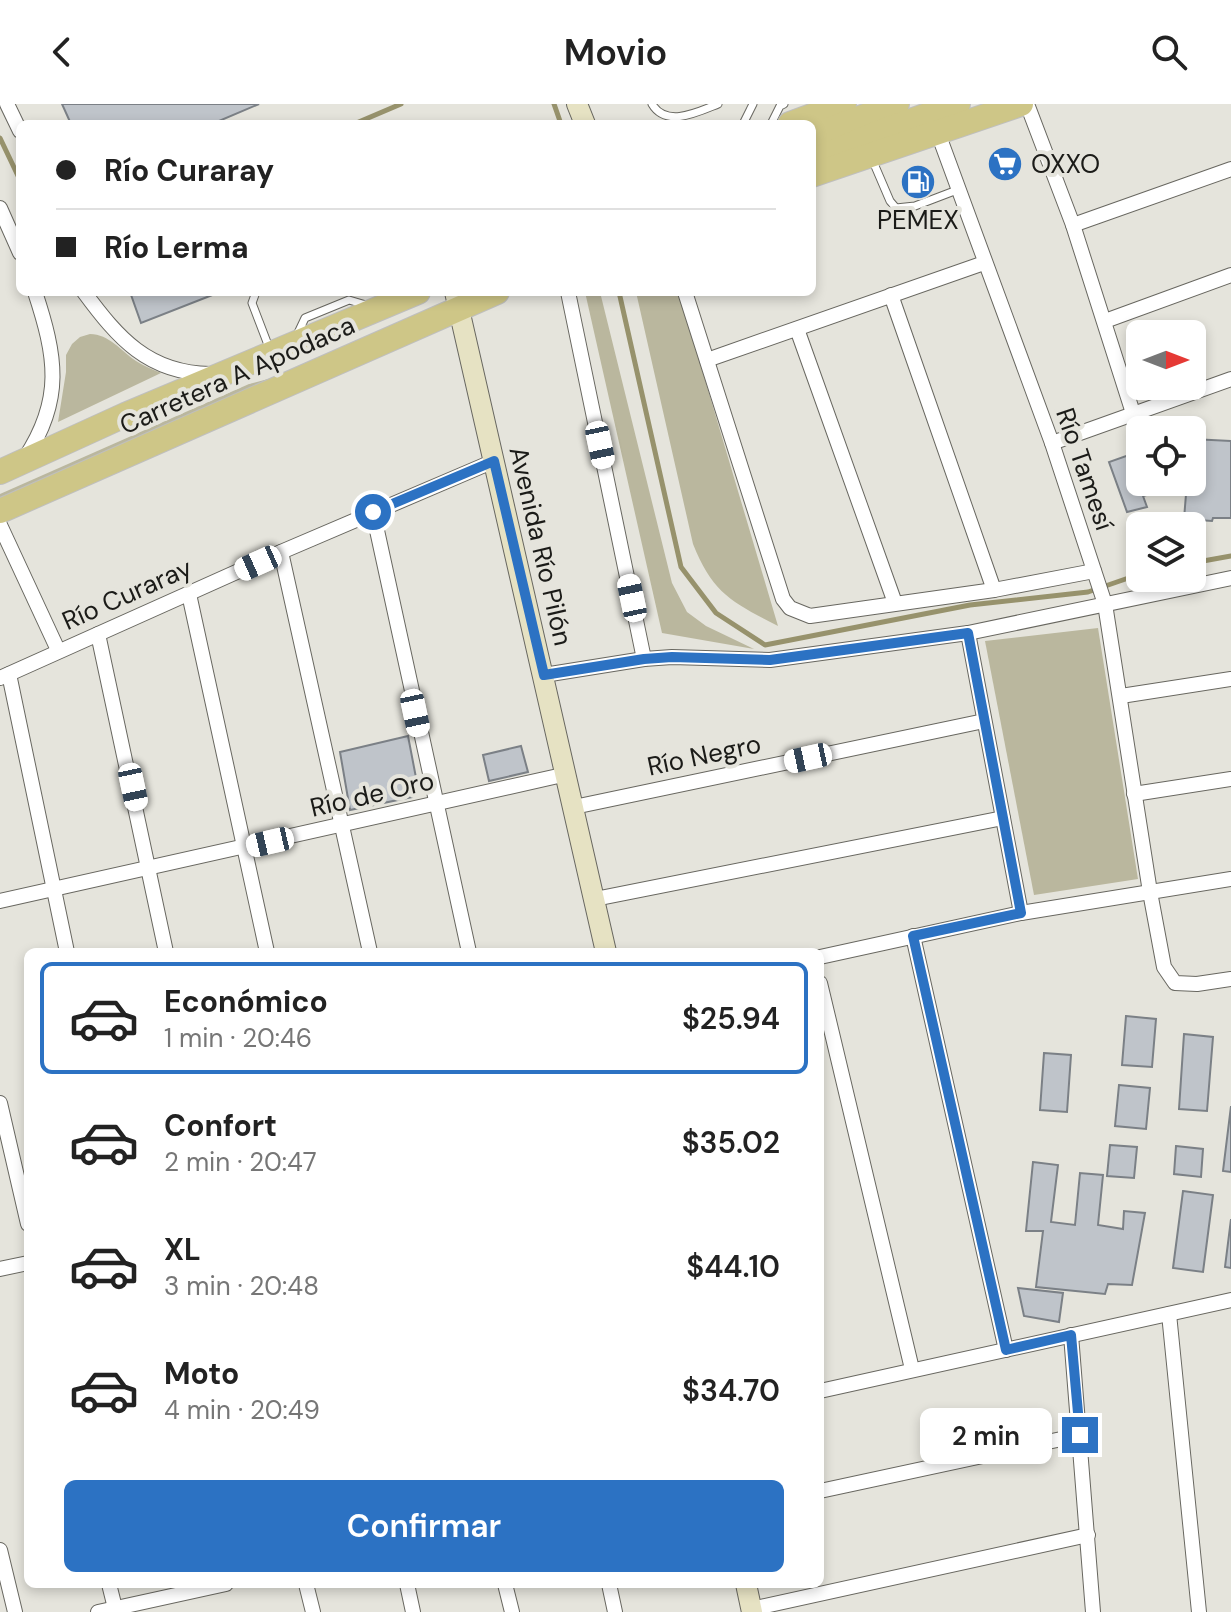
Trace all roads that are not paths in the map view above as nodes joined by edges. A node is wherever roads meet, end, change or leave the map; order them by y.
1 (7, 104) edge
2 (652, 104) edge
3 (718, 104) edge
4 (784, 104) edge
5 (844, 104) edge
6 (897, 104) edge
7 (958, 104) edge
8 (1024, 104) edge
9 (773, 120) edge
10 (801, 120) edge
11 (16, 123) edge
12 (934, 123) junction
13 (816, 134) edge
14 (867, 147) junction
15 (816, 160) edge
16 (1231, 169) edge
17 (816, 173) edge
18 (957, 190) junction
19 (0, 208) edge
20 (1073, 225) junction
21 (16, 244) edge
22 (984, 263) junction
23 (1231, 275) edge
24 (891, 295) junction
25 (36, 296) edge
26 (87, 296) edge
27 (255, 296) edge
28 (404, 296) edge
29 (477, 296) edge
30 (569, 296) edge
31 (686, 296) edge
32 (457, 300) edge
33 (1105, 321) junction
34 (797, 329) junction
35 (282, 351) junction
36 (707, 360) junction
37 (227, 375) junction
38 (1231, 379) edge
39 (1133, 413) junction
40 (1052, 443) junction
41 (494, 461) junction
42 (23, 462) junction
43 (0, 472) edge
44 (0, 511) edge
45 (373, 512) junction
46 (0, 526) edge
47 (281, 552) junction
48 (1096, 574) junction
49 (1231, 578) edge
50 (994, 590) junction
51 (189, 594) junction
52 (1104, 601) junction
53 (895, 603) junction
54 (968, 633) junction
55 (98, 634) junction
56 (58, 650) junction
57 (644, 659) junction
58 (544, 675) junction
59 (4, 676) edge
60 (1231, 679) edge
61 (1121, 696) junction
62 (984, 721) junction
63 (567, 774) junction
64 (1231, 779) edge
65 (1134, 794) junction
66 (435, 804) junction
67 (574, 807) junction
68 (1003, 818) junction
69 (343, 825) junction
70 (246, 848) junction
71 (149, 870) junction
72 (1231, 879) edge
73 (53, 889) junction
74 (1150, 892) junction
75 (595, 899) junction
76 (0, 901) edge
77 (1021, 913) junction
78 (913, 936) junction
79 (66, 948) edge
80 (165, 948) edge
81 (266, 948) edge
82 (369, 948) edge
83 (468, 948) edge
84 (605, 948) edge
85 (824, 956) edge
86 (1231, 979) edge
87 (824, 1000) edge
88 (0, 1103) edge
89 (24, 1207) edge
90 (24, 1264) edge
91 (0, 1269) edge
92 (1231, 1300) edge
93 (1169, 1314) junction
94 (1071, 1335) junction
95 (1006, 1350) junction
96 (912, 1369) junction
97 (824, 1390) edge
98 (1080, 1435) junction
99 (824, 1490) edge
100 (1088, 1535) junction
101 (0, 1550) edge
102 (110, 1588) edge
103 (209, 1588) edge
104 (307, 1588) edge
105 (408, 1588) edge
106 (506, 1588) edge
107 (610, 1588) edge
108 (747, 1588) edge
109 (115, 1610) edge
110 (752, 1610) edge
111 (15, 1612) edge
112 (98, 1612) edge
113 (313, 1612) edge
114 (413, 1612) edge
115 (512, 1612) edge
116 (615, 1612) edge
117 (1093, 1612) edge
118 (1199, 1612) edge

1 - 11 street
2 - 3 lane
4 - 9 lane
5 - 10 main road
6 - 13 main road
7 - 12 main road
8 - 12 main road
8 - 20 street
12 - 14 main road
12 - 18 street, Río Tamesí
14 - 15 main road
14 - 17 main road
14 - 18 lane
16 - 20 street
18 - 22 street, Río Tamesí
19 - 21 street
20 - 33 street
22 - 24 street
22 - 40 street, Río Tamesí
23 - 33 street
24 - 34 street
24 - 50 street
25 - 42 street
26 - 37 street
27 - 35 lane
28 - 35 main road, Carretera A Apodaca
29 - 32 main road, Carretera A Apodaca
30 - 57 street
31 - 36 street
32 - 41 main road, Avenida Río Pilón
32 - 44 main road, Carretera A Apodaca
33 - 39 street
34 - 36 street
34 - 53 street
35 - 37 main road, Carretera A Apodaca
36 - 53 street
37 - 42 main road, Carretera A Apodaca
38 - 39 street
39 - 40 street
40 - 48 street, Río Tamesí
41 - 45 street, Río Curaray
41 - 58 main road, Avenida Río Pilón
42 - 43 main road, Carretera A Apodaca
45 - 47 street, Río Curaray
45 - 66 street
46 - 56 street
47 - 51 street, Río Curaray
47 - 69 street
48 - 50 street
48 - 52 street, Río Tamesí
49 - 52 street
50 - 53 street
51 - 55 street, Río Curaray
51 - 70 street
52 - 54 street
52 - 61 street, Río Tamesí
54 - 57 street
54 - 62 street
55 - 56 street, Río Curaray
55 - 71 street
56 - 59 street, Río Curaray
57 - 58 street
58 - 63 main road, Avenida Río Pilón
59 - 73 street
60 - 61 street
61 - 65 street, Río Tamesí
62 - 67 street, Río Negro
62 - 68 street
63 - 66 street, Río de Oro
63 - 67 main road, Avenida Río Pilón
64 - 65 street
65 - 74 street, Río Tamesí
66 - 69 street, Río de Oro
66 - 83 street
67 - 75 main road, Avenida Río Pilón
68 - 75 street
68 - 77 street
69 - 70 street, Río de Oro
69 - 82 street
70 - 71 street, Río de Oro
70 - 81 street
71 - 73 street, Río de Oro
71 - 80 street
72 - 74 street
73 - 76 street, Río de Oro
73 - 79 street
74 - 77 street
74 - 86 street, Río Tamesí
75 - 84 main road, Avenida Río Pilón
77 - 78 street
78 - 85 street
78 - 95 street
87 - 96 street
88 - 89 street
90 - 91 street
92 - 93 street
93 - 94 street
93 - 118 street
94 - 95 street
94 - 98 street
95 - 96 street
96 - 97 street
98 - 99 street
98 - 100 street
100 - 110 street
100 - 117 street
101 - 111 street
102 - 109 street
103 - 109 street
104 - 113 street
105 - 114 street
106 - 115 street
107 - 116 street
108 - 110 main road
109 - 112 street

